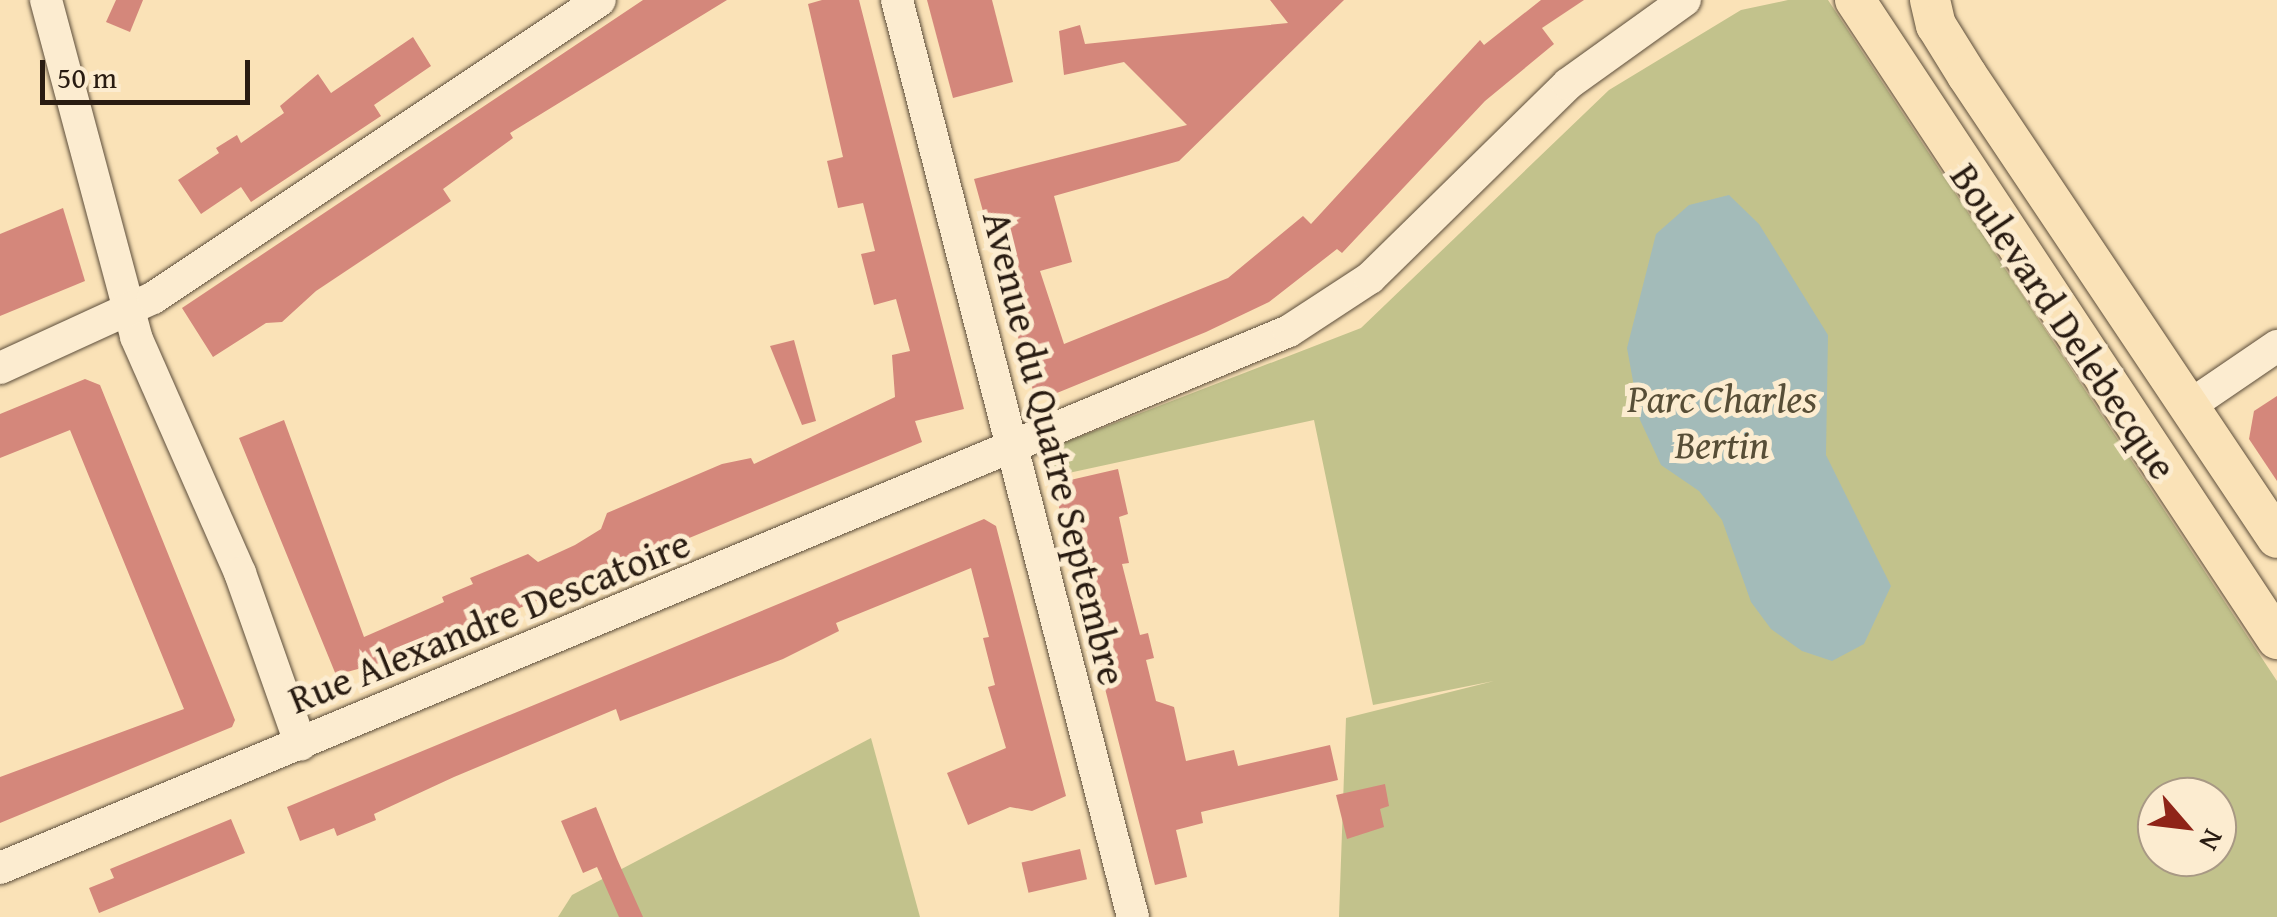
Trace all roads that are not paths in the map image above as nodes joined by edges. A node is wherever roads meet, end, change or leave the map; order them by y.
1 (46, 0) edge
2 (600, 0) edge
3 (896, 0) edge
4 (1698, 0) edge
5 (1855, 0) edge
6 (1930, 0) edge
7 (1672, 9) edge
8 (128, 313) junction
9 (2277, 346) edge
10 (0, 368) edge
11 (2189, 406) junction
12 (1010, 450) junction
13 (2277, 538) edge
14 (2277, 639) edge
15 (301, 744) junction
16 (0, 868) edge
17 (1133, 917) edge

1 - 8 street
2 - 8 street
3 - 12 street, Avenue du Quatre Septembre
4 - 7 street, Rue Alexandre Descatoire
5 - 14 main road, Boulevard Delebecque
6 - 11 main road, Boulevard Delebecque
7 - 12 street, Rue Alexandre Descatoire
8 - 10 street
8 - 15 street
9 - 11 street
11 - 13 main road, Boulevard Delebecque
12 - 15 street, Rue Alexandre Descatoire
12 - 17 street, Avenue du Quatre Septembre
15 - 16 street, Rue Alexandre Descatoire

